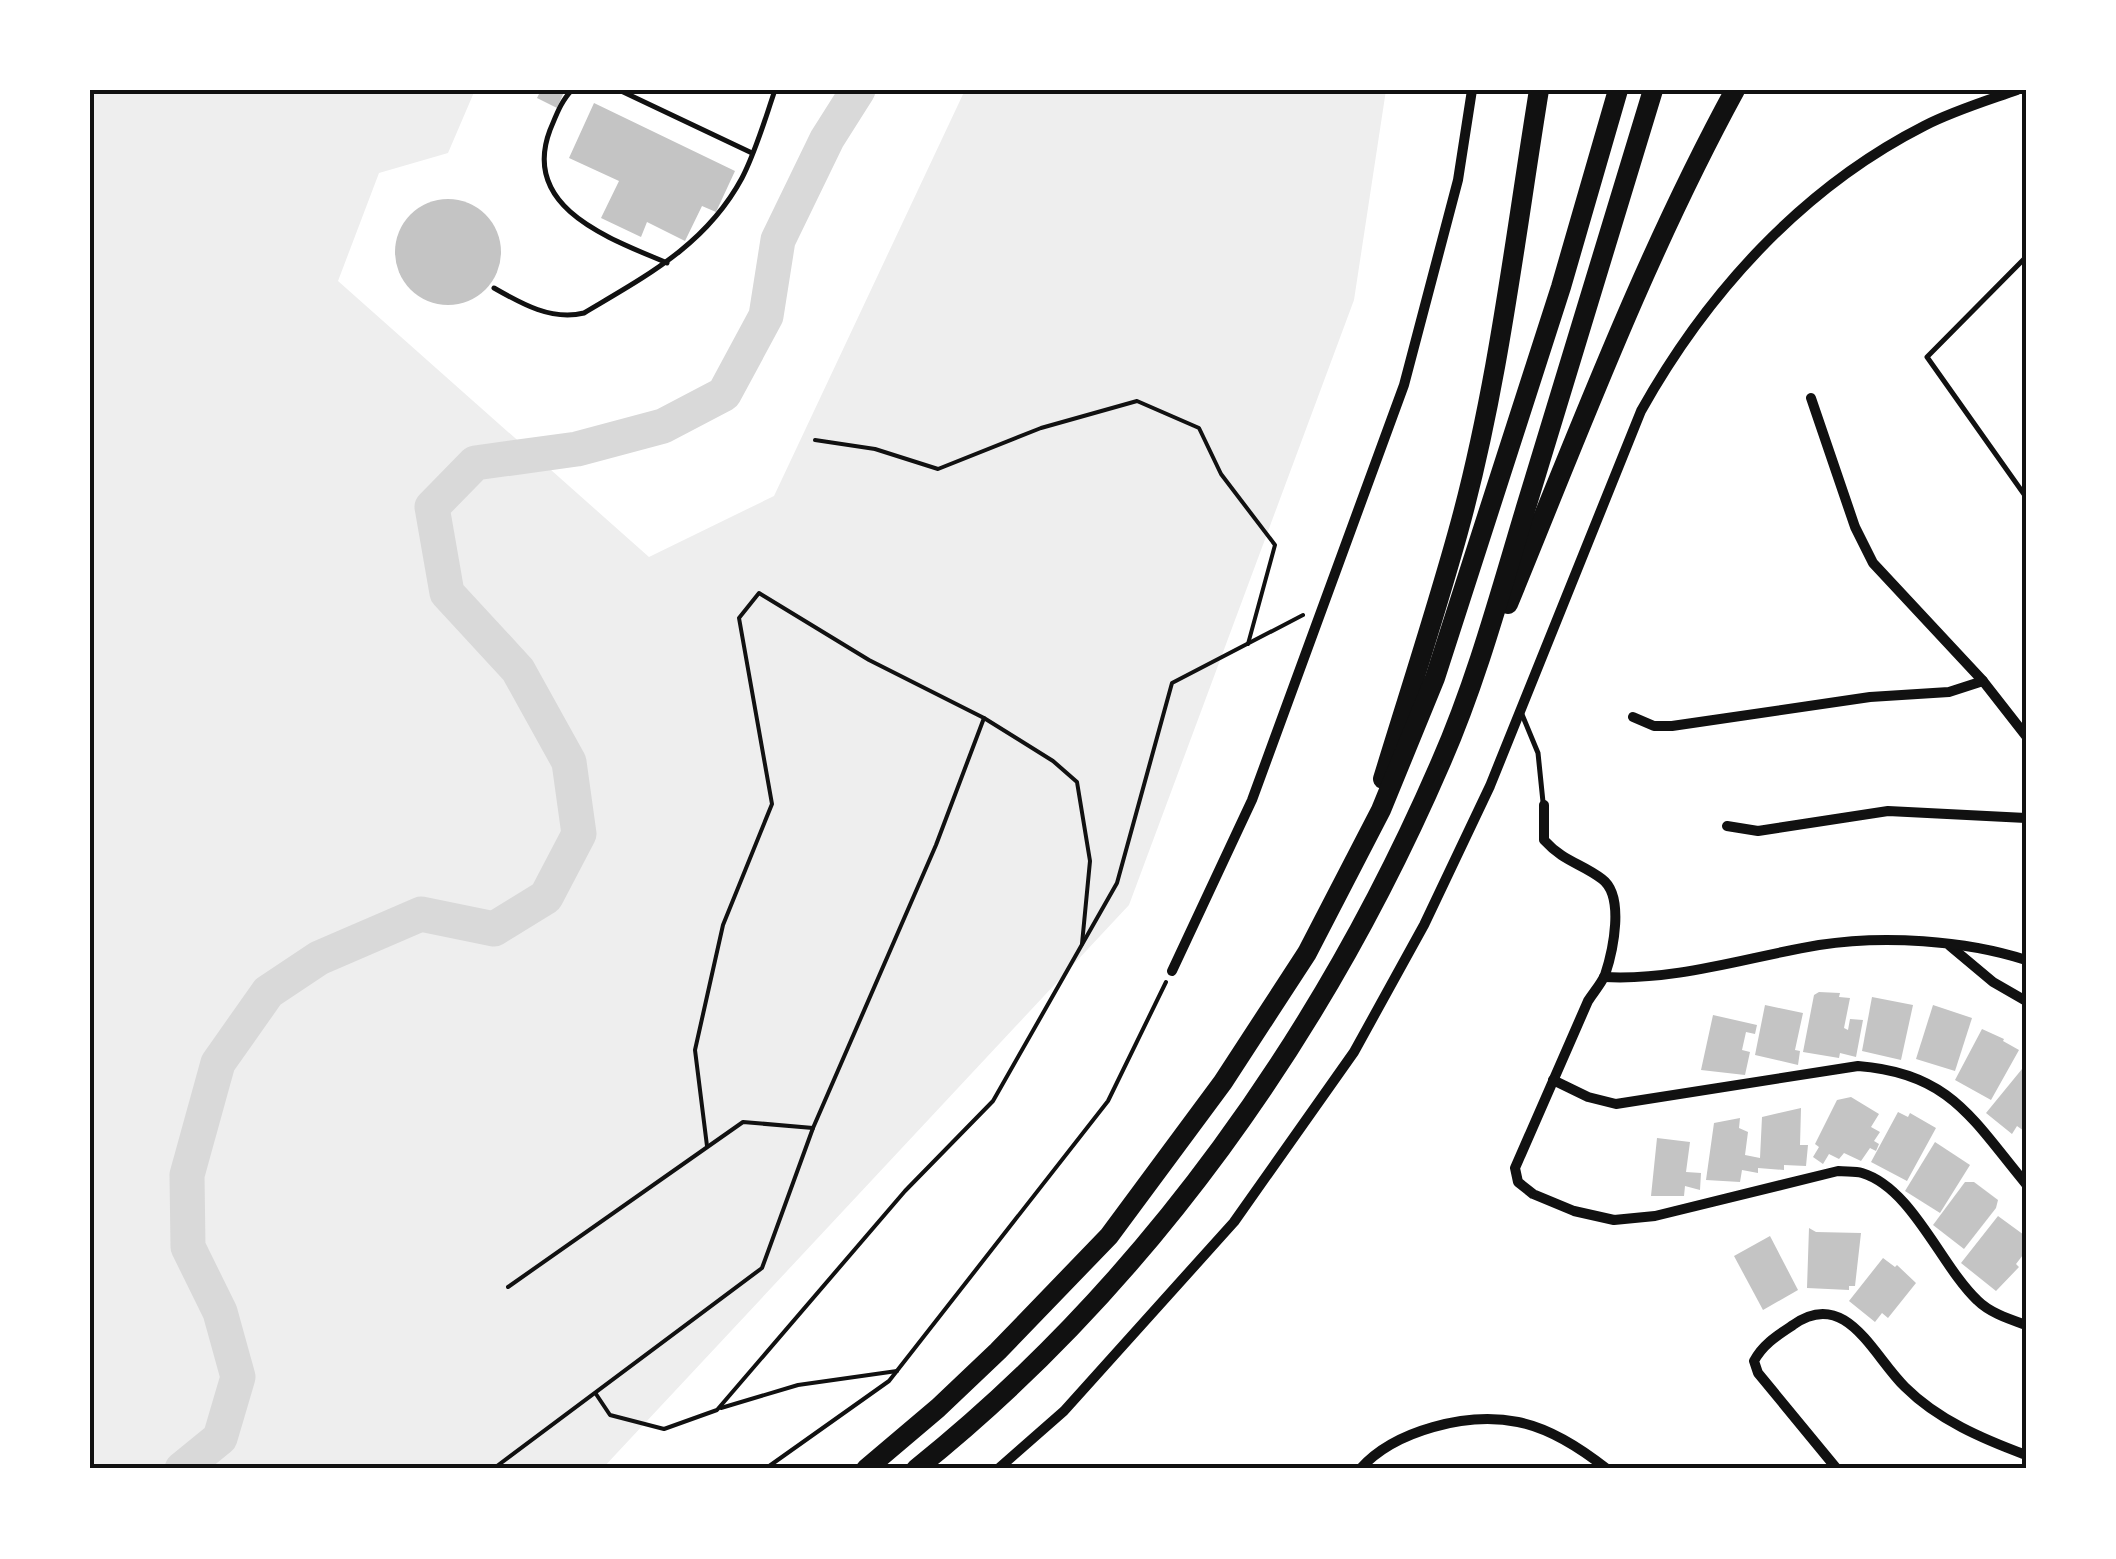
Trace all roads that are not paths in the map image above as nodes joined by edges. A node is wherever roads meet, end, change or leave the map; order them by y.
1 (572, 90) edge
2 (619, 90) edge
3 (775, 90) edge
4 (1472, 90) edge
5 (1539, 90) edge
6 (1618, 90) edge
7 (1653, 90) edge
8 (1734, 90) edge
9 (2017, 90) edge
10 (752, 153) junction
11 (2026, 258) edge
12 (667, 264) junction
13 (494, 288) dead end
14 (1811, 398) dead end
15 (2026, 497) edge
16 (1982, 681) junction
17 (1520, 710) junction
18 (1633, 718) dead end
19 (2026, 736) edge
20 (1443, 758) junction
21 (1544, 806) joint
22 (2026, 818) edge
23 (1726, 826) dead end
24 (1360, 854) junction
25 (1950, 946) junction
26 (2026, 960) edge
27 (1172, 971) road end
28 (1604, 977) junction
29 (2026, 1001) edge
30 (1553, 1080) junction
31 (2026, 1184) edge
32 (2026, 1325) edge
33 (2026, 1455) edge
34 (866, 1469) edge
35 (916, 1469) edge
36 (998, 1469) edge
37 (1360, 1469) edge
38 (1607, 1469) edge
39 (1837, 1469) edge

1 - 12 lane
2 - 10 lane
3 - 10 lane
4 - 27 street
5 - 24 highway
6 - 24 highway
7 - 20 highway
8 - 20 highway
9 - 17 street
10 - 12 lane
11 - 15 lane
12 - 13 lane
14 - 16 street
16 - 18 street
16 - 19 street
17 - 21 lane
17 - 36 street
20 - 35 highway
21 - 28 street
22 - 23 street
24 - 34 highway
25 - 26 street
25 - 28 street
25 - 29 street
28 - 30 street
30 - 31 street
30 - 32 street
33 - 39 street
37 - 38 street

